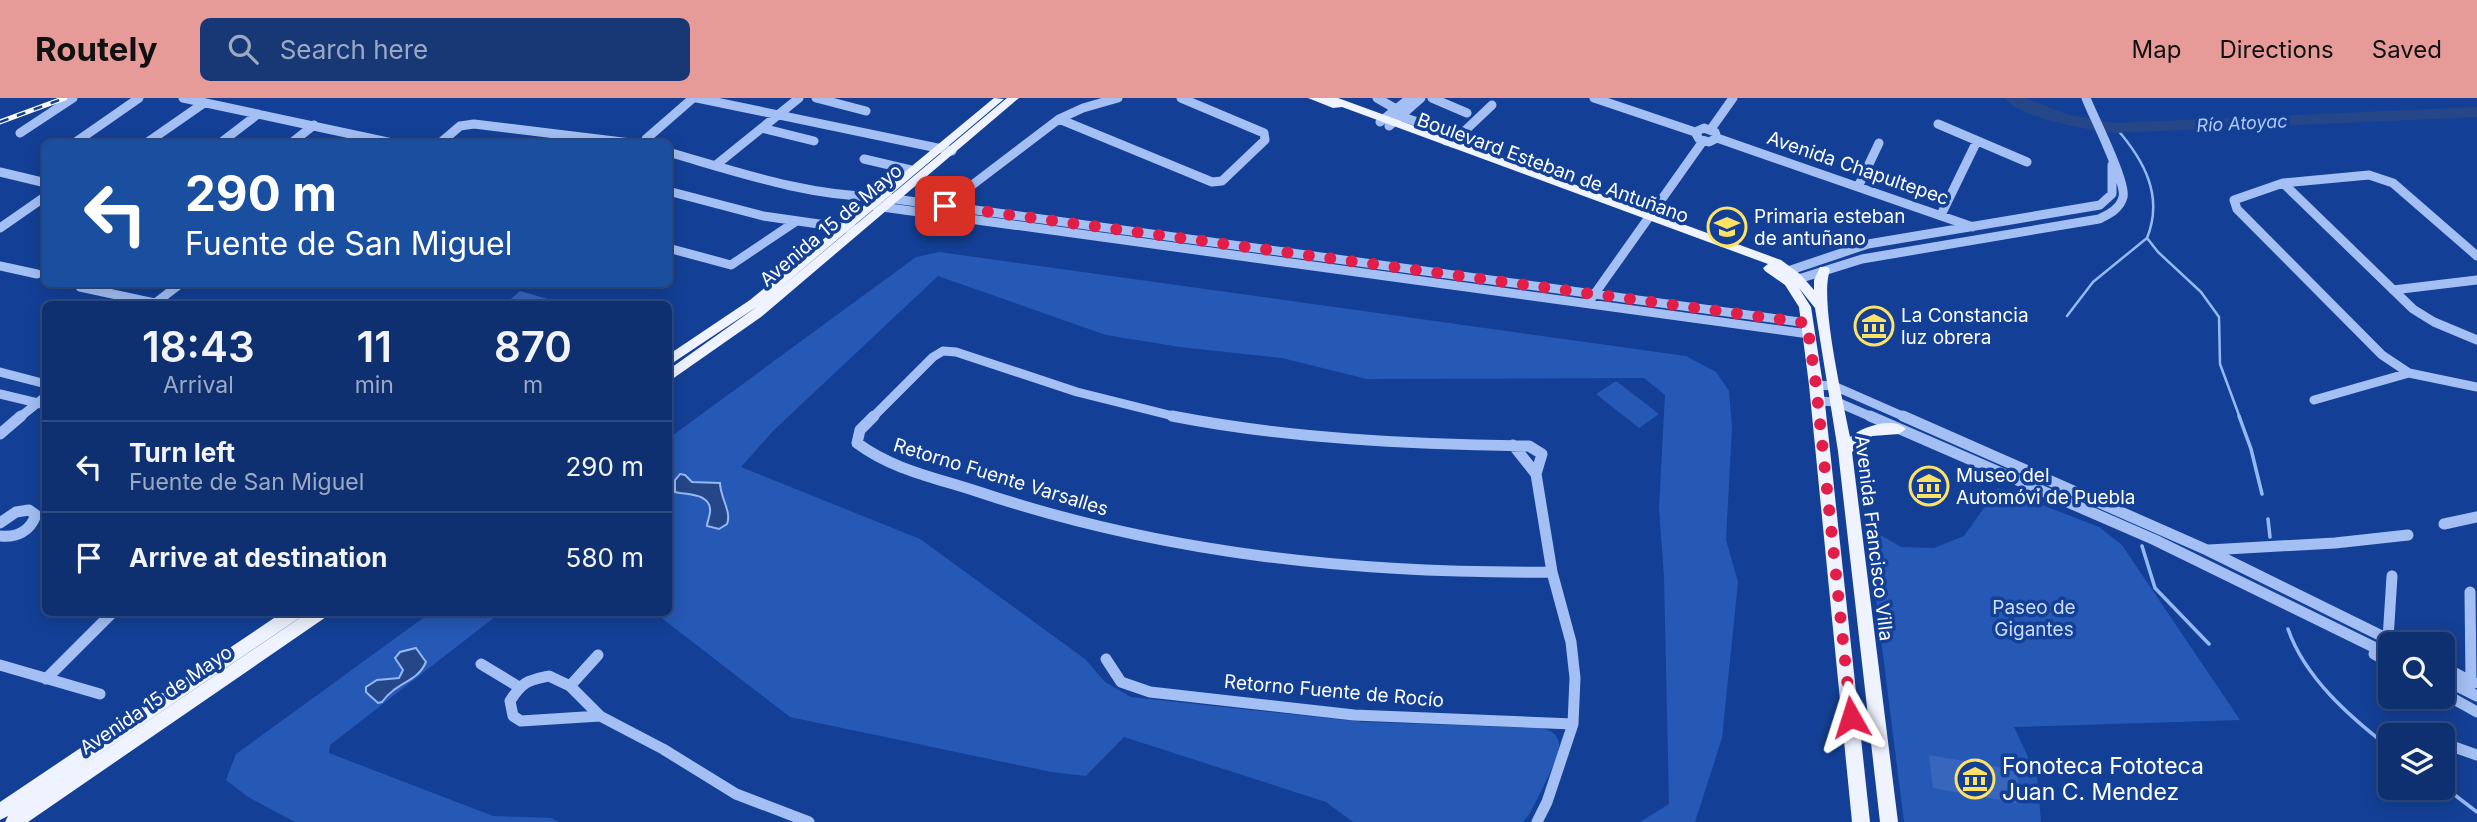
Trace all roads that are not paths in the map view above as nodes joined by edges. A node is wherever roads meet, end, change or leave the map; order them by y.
1 (73, 98) edge
2 (139, 98) edge
3 (183, 98) edge
4 (695, 98) edge
5 (799, 98) edge
6 (816, 98) edge
7 (999, 98) edge
8 (1014, 98) edge
9 (1118, 98) edge
10 (1181, 98) edge
11 (1313, 98) edge
12 (1377, 98) edge
13 (1410, 98) edge
14 (1421, 98) edge
15 (1432, 98) edge
16 (1594, 98) edge
17 (1733, 98) edge
18 (2086, 98) edge
19 (1337, 99) edge
20 (204, 103) junction
21 (1492, 105) dead end
22 (866, 111) dead end
23 (1467, 113) dead end
24 (258, 114) junction
25 (780, 114) junction
26 (1059, 119) junction
27 (1391, 119) junction
28 (1938, 124) dead end
29 (314, 125) junction
30 (762, 128) junction
31 (1711, 130) junction
32 (1695, 132) junction
33 (20, 133) dead end
34 (1717, 138) junction
35 (78, 140) edge
36 (151, 140) edge
37 (224, 140) edge
38 (295, 140) edge
39 (367, 140) edge
40 (444, 140) edge
41 (632, 140) edge
42 (643, 140) edge
43 (814, 141) dead end
44 (1703, 141) junction
45 (1977, 141) junction
46 (1449, 142) junction
47 (1879, 143) dead end
48 (938, 148) junction
49 (952, 151) junction
50 (672, 153) edge
51 (864, 159) dead end
52 (2027, 162) dead end
53 (2112, 164) junction
54 (716, 165) junction
55 (911, 170) junction
56 (0, 173) edge
57 (42, 182) edge
58 (2283, 183) junction
59 (1858, 187) junction
60 (672, 192) edge
61 (42, 199) edge
62 (881, 203) junction
63 (945, 206) junction
64 (931, 215) junction
65 (1941, 215) junction
66 (1649, 218) junction
67 (795, 222) junction
68 (1974, 227) junction
69 (0, 228) edge
70 (851, 228) junction
71 (1983, 239) junction
72 (672, 249) edge
73 (2477, 256) edge
74 (0, 265) edge
75 (1824, 270) junction
76 (37, 274) dead end
77 (1789, 276) junction
78 (2477, 280) edge
79 (80, 287) dead end
80 (176, 287) edge
81 (2393, 290) junction
82 (1591, 299) junction
83 (143, 301) edge
84 (160, 301) edge
85 (1821, 308) junction
86 (1808, 329) junction
87 (2477, 340) edge
88 (672, 359) edge
89 (0, 372) edge
90 (2409, 373) junction
91 (672, 374) edge
92 (42, 383) edge
93 (1816, 385) junction
94 (1834, 386) junction
95 (2477, 387) edge
96 (0, 394) edge
97 (2314, 400) dead end
98 (1818, 401) junction
99 (42, 402) edge
100 (1837, 402) junction
101 (42, 403) edge
102 (1899, 429) junction
103 (0, 434) edge
104 (1513, 445) junction
105 (1845, 450) junction
106 (1536, 474) junction
107 (2477, 517) edge
108 (1, 520) edge
109 (2444, 524) dead end
110 (2409, 535) dead end
111 (0, 536) edge
112 (2207, 550) junction
113 (1552, 572) junction
114 (2392, 576) dead end
115 (2470, 592) dead end
116 (109, 616) edge
117 (290, 616) edge
118 (315, 616) edge
119 (2393, 632) edge
120 (2378, 635) edge
121 (2378, 651) edge
122 (598, 655) dead end
123 (1106, 659) dead end
124 (481, 664) dead end
125 (0, 665) edge
126 (2455, 673) edge
127 (46, 679) junction
128 (2474, 683) edge
129 (570, 686) junction
130 (2455, 686) edge
131 (519, 687) junction
132 (100, 694) dead end
133 (2477, 696) edge
134 (2455, 700) edge
135 (2477, 712) edge
136 (600, 716) junction
137 (1573, 724) junction
138 (2455, 747) edge
139 (2477, 755) edge
140 (0, 812) edge
141 (14, 822) edge
142 (809, 822) edge
143 (1537, 822) edge
144 (1861, 822) edge
145 (1889, 822) edge

1 - 33 street
2 - 35 street
3 - 20 street
4 - 25 street
4 - 42 street
5 - 25 street
6 - 22 street
7 - 48 main road, Avenida 15 de Mayo
8 - 49 main road, Avenida 15 de Mayo
9 - 26 street
10 - 26 street
11 - 27 main road, Boulevard Esteban de Antuñano
12 - 27 street
13 - 27 street
14 - 27 street
15 - 23 street
16 - 32 street
17 - 31 street
18 - 53 street
19 - 27 main road, Boulevard Esteban de Antuñano
20 - 24 street
20 - 36 street
21 - 46 street
24 - 29 street
24 - 37 street
25 - 30 street
25 - 48 street
26 - 63 street
27 - 46 main road, Boulevard Esteban de Antuñano
27 - 66 main road, Boulevard Esteban de Antuñano
28 - 45 street
29 - 38 street
29 - 39 street
30 - 43 street
30 - 54 street
31 - 32 street
31 - 34 street
32 - 44 street
34 - 44 street
34 - 59 street, Avenida Chapultepec
40 - 41 street
44 - 66 street
45 - 52 street
45 - 65 street
46 - 66 main road, Boulevard Esteban de Antuñano
47 - 59 street
48 - 49 street
48 - 55 main road, Avenida 15 de Mayo
49 - 62 main road, Avenida 15 de Mayo
50 - 54 street
51 - 55 street
53 - 68 street
53 - 71 street
54 - 62 street
55 - 62 main road, Avenida 15 de Mayo
56 - 57 street
58 - 73 street
58 - 81 street
58 - 90 street
59 - 65 street, Avenida Chapultepec
60 - 67 street
61 - 69 street
62 - 63 street
62 - 64 street
62 - 70 main road, Avenida 15 de Mayo
63 - 64 street
63 - 82 street
64 - 82 street
65 - 68 street, Avenida Chapultepec
66 - 77 main road, Boulevard Esteban de Antuñano
66 - 82 street
67 - 70 street
67 - 72 street
68 - 71 street
68 - 77 street
70 - 88 main road, Avenida 15 de Mayo
70 - 91 main road, Avenida 15 de Mayo
71 - 75 street
74 - 76 street
75 - 77 street
75 - 85 main road
77 - 85 main road, Avenida Francisco Villa
77 - 86 main road, Avenida Francisco Villa
78 - 81 street
79 - 83 street
80 - 84 street
81 - 87 street
82 - 86 street
85 - 94 main road, Avenida Francisco Villa
86 - 93 main road, Avenida Francisco Villa
89 - 92 street
90 - 95 street
90 - 97 street
93 - 94 street
93 - 98 main road, Avenida Francisco Villa
94 - 100 main road, Avenida Francisco Villa
94 - 112 street
96 - 99 street
98 - 100 street
98 - 144 main road, Avenida Francisco Villa
100 - 102 street
100 - 105 main road, Avenida Francisco Villa
101 - 103 street
102 - 105 main road
102 - 121 street
104 - 106 street
104 - 106 street
104 - 113 street, Retorno Fuente Varsalles
105 - 145 main road, Avenida Francisco Villa
106 - 113 street
107 - 109 street
108 - 111 street
110 - 112 street
112 - 120 street
113 - 137 street
114 - 119 street
115 - 128 street
116 - 127 street
117 - 140 main road, Avenida 15 de Mayo
118 - 141 main road, Avenida 15 de Mayo
122 - 129 street
123 - 137 street, Retorno Fuente de Rocío
124 - 131 street
125 - 127 street
126 - 128 street
127 - 132 street
129 - 131 street
129 - 136 street
130 - 133 street
131 - 136 street
134 - 135 street
136 - 142 street
137 - 143 street
138 - 139 street

